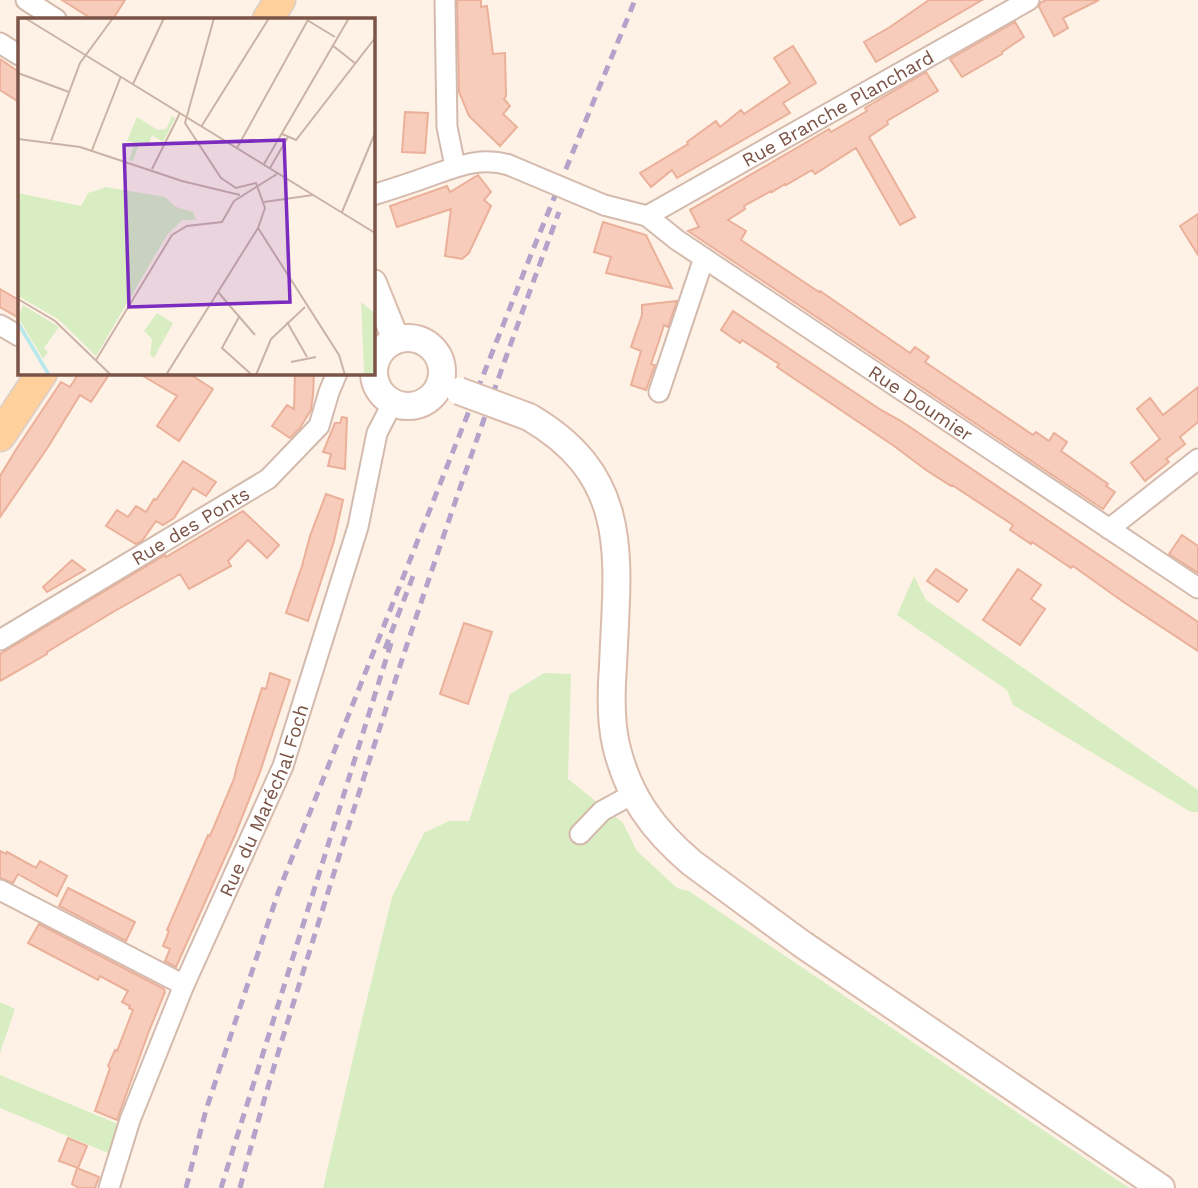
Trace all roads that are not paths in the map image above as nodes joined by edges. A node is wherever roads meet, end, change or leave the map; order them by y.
1 (26, 0) edge
2 (280, 0) edge
3 (445, 0) edge
4 (1029, 0) edge
5 (54, 18) edge
6 (269, 18) edge
7 (0, 43) edge
8 (18, 54) edge
9 (455, 166) junction
10 (374, 195) edge
11 (647, 216) junction
12 (704, 258) junction
13 (374, 285) edge
14 (0, 325) edge
15 (18, 335) edge
16 (396, 340) junction
17 (374, 366) edge
18 (22, 374) edge
19 (41, 374) edge
20 (337, 374) edge
21 (373, 374) edge
22 (450, 387) junction
23 (659, 392) dead end
24 (393, 404) junction
25 (0, 409) edge
26 (0, 436) edge
27 (1198, 459) edge
28 (1109, 529) junction
29 (1198, 588) edge
30 (0, 640) edge
31 (633, 794) junction
32 (580, 834) dead end
33 (0, 890) edge
34 (184, 985) junction
35 (109, 1188) edge
36 (1161, 1188) edge

1 - 5 street
2 - 6 main road
3 - 9 street
4 - 11 street, Rue Branche Planchard
7 - 8 street
9 - 10 street
9 - 11 street, bridge
11 - 12 street, Rue Doumier
12 - 23 street
12 - 28 street, Rue Doumier
13 - 16 street
14 - 15 street
16 - 17 street
16 - 22 street
18 - 25 main road
19 - 26 main road
20 - 30 street, Rue des Ponts
21 - 24 street
22 - 24 street
22 - 31 street, bridge
24 - 34 street, Rue du Maréchal Foch
27 - 28 street
28 - 29 street, Rue Doumier
31 - 32 street
31 - 36 street
33 - 34 street
34 - 35 street, Rue du Maréchal Foch

